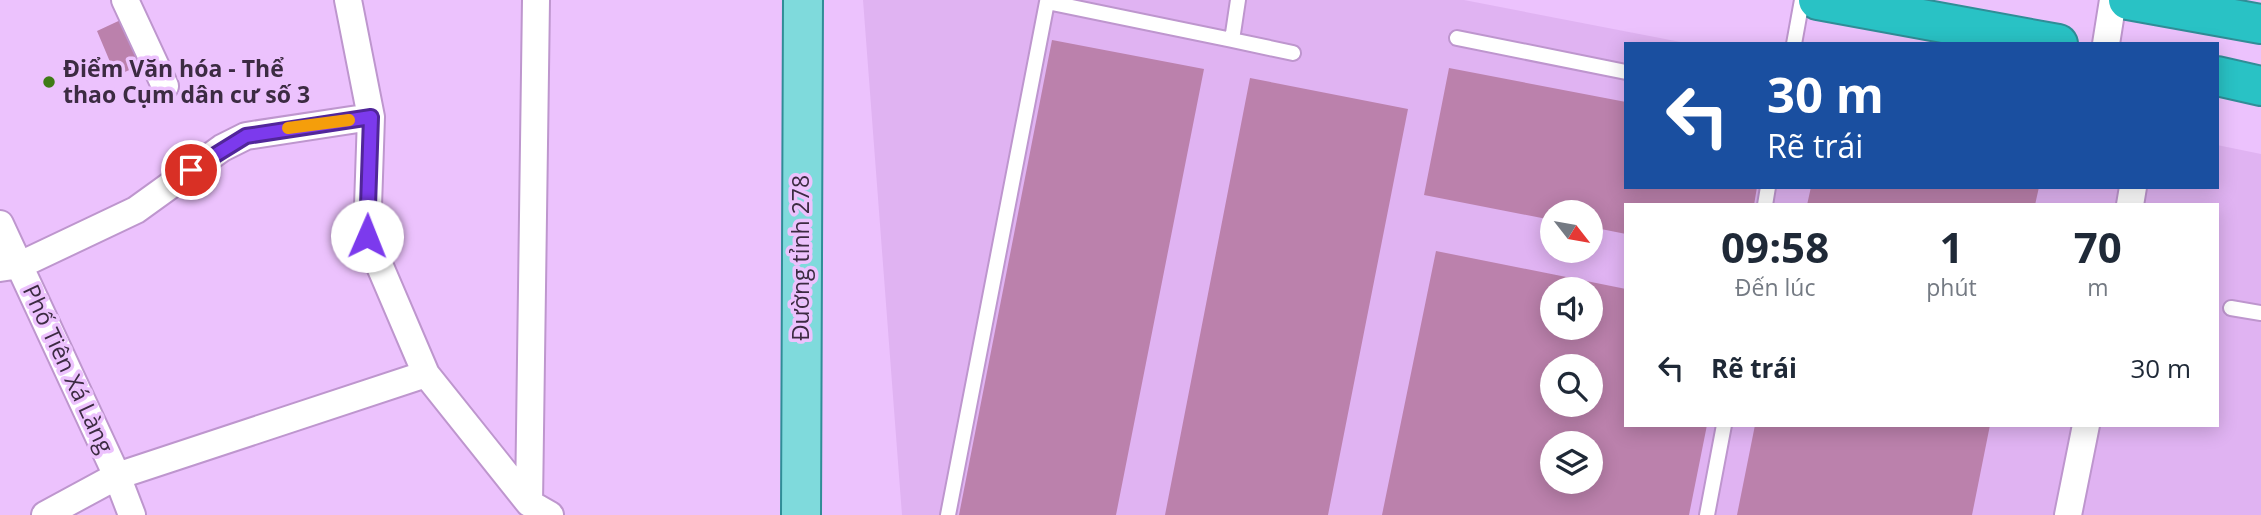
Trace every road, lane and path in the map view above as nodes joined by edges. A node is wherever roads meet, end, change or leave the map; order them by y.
1 (125, 0) edge
2 (348, 0) edge
3 (536, 0) edge
4 (803, 0) edge
5 (1238, 0) edge
6 (1802, 0) edge
7 (1818, 0) edge
8 (2113, 0) edge
9 (2128, 0) edge
10 (2261, 24) edge
11 (1457, 38) dead end
12 (1232, 40) junction
13 (1794, 42) edge
14 (2047, 42) edge
15 (2106, 42) edge
16 (1293, 53) dead end
17 (1624, 72) edge
18 (2219, 76) edge
19 (165, 86) dead end
20 (2261, 86) edge
21 (371, 117) junction
22 (0, 224) edge
23 (10, 267) edge
24 (2231, 308) dead end
25 (2261, 313) edge
26 (426, 374) junction
27 (1724, 427) edge
28 (2086, 427) edge
29 (117, 476) junction
30 (539, 509) edge
31 (45, 515) edge
32 (132, 515) edge
33 (801, 515) edge
34 (948, 515) edge
35 (1707, 515) edge
36 (2068, 515) edge

1 - 19 street
2 - 21 street
3 - 30 street
4 - 33 main road, Đường tỉnh 278
5 - 12 lane
6 - 13 lane
7 - 14 highway
8 - 15 street
9 - 10 highway
11 - 17 lane
12 - 16 lane
12 - 34 lane
18 - 20 highway
21 - 23 street
21 - 26 street
22 - 23 street, Phố Tiên Xá Làng
23 - 29 street, Phố Tiên Xá Làng
24 - 25 lane
26 - 29 street
26 - 30 street
27 - 35 lane
28 - 36 street
29 - 31 street
29 - 32 street, Phố Tiên Xá Làng

